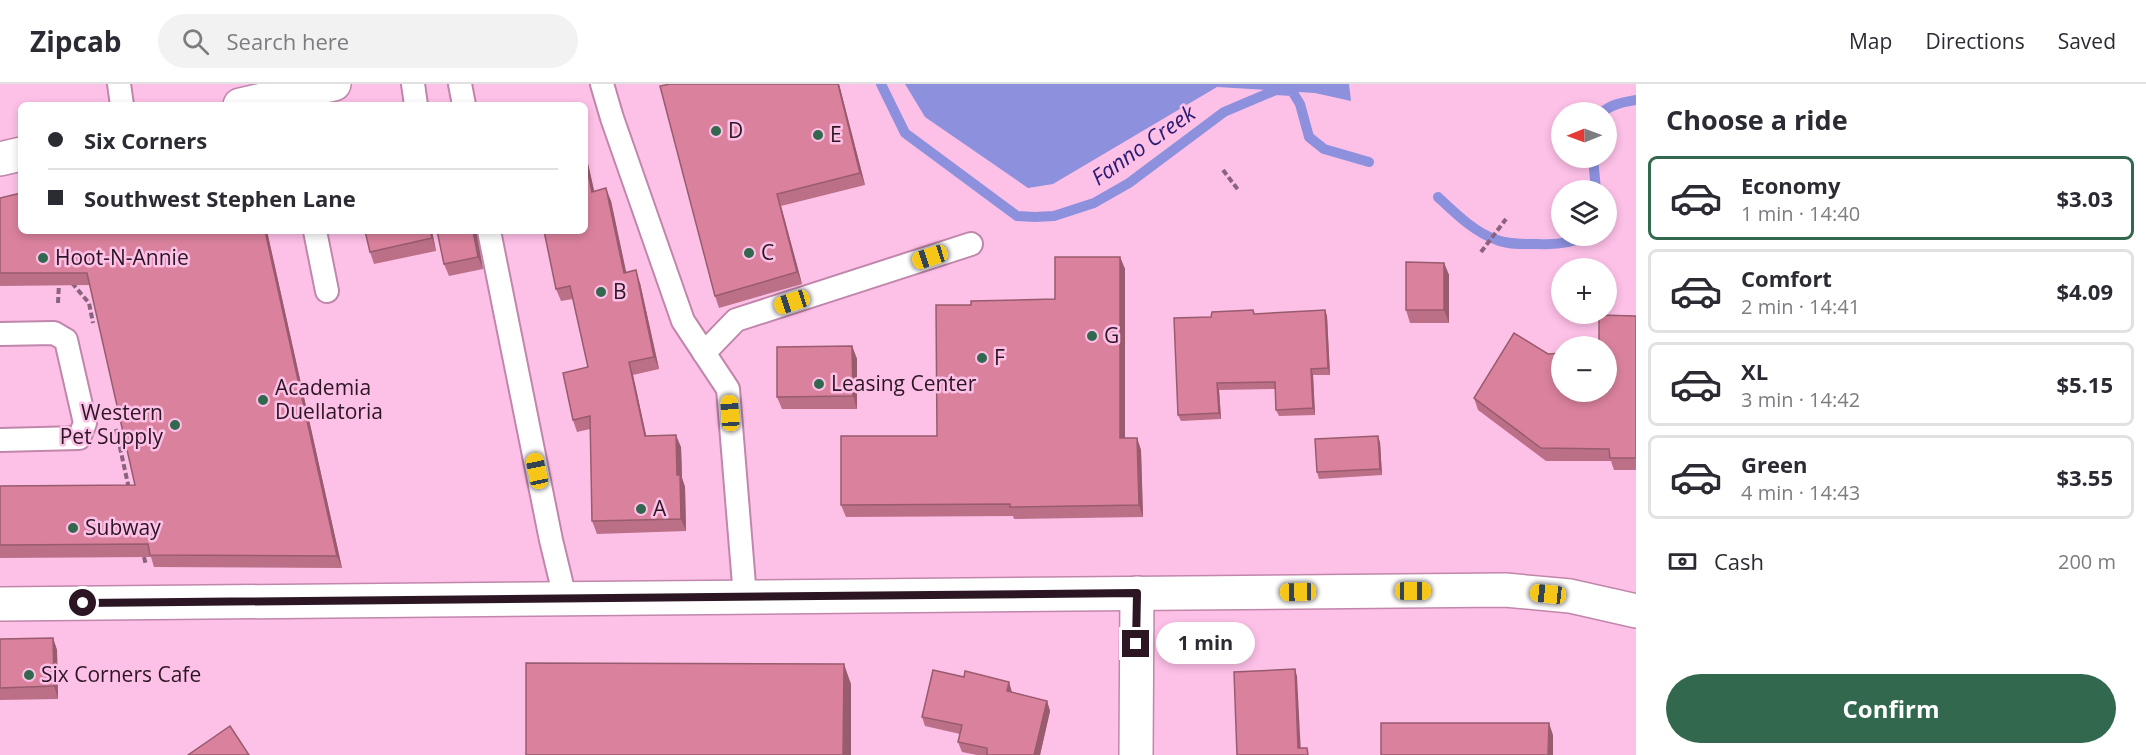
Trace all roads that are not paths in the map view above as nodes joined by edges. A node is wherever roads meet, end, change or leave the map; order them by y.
1 (119, 84) edge
2 (334, 84) edge
3 (413, 84) edge
4 (460, 84) edge
5 (602, 84) edge
6 (122, 102) edge
7 (253, 102) edge
8 (416, 102) edge
9 (463, 102) edge
10 (18, 155) edge
11 (0, 159) edge
12 (316, 234) edge
13 (490, 234) edge
14 (971, 244) dead end
15 (327, 291) dead end
16 (0, 334) edge
17 (704, 353) junction
18 (0, 440) edge
19 (1137, 593) junction
20 (745, 597) junction
21 (565, 598) junction
22 (0, 604) edge
23 (1636, 611) edge
24 (1136, 755) edge

1 - 6 lane
2 - 7 street
3 - 8 lane
4 - 9 lane
5 - 17 lane
10 - 11 street
12 - 15 lane
13 - 21 lane
14 - 17 lane
16 - 18 lane
17 - 20 lane
19 - 20 street
19 - 23 street
19 - 24 street
20 - 21 street
21 - 22 street

